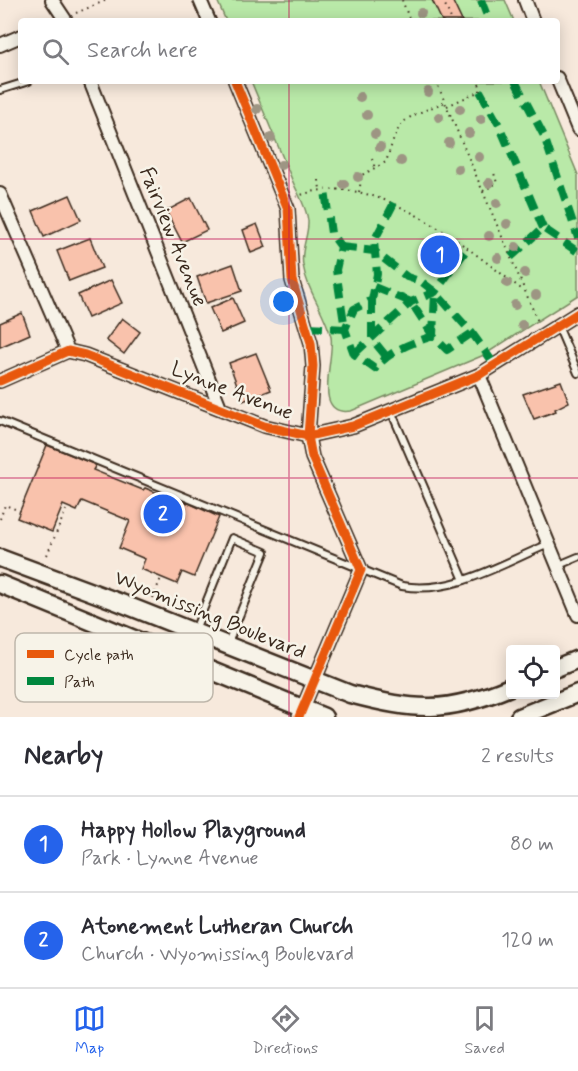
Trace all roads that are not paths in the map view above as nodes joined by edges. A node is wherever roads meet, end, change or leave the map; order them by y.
1 (52, 0) edge
2 (200, 0) edge
3 (525, 0) edge
4 (61, 18) edge
5 (208, 18) edge
6 (532, 18) edge
7 (18, 37) edge
8 (0, 45) edge
9 (19, 84) edge
10 (91, 84) edge
11 (236, 84) edge
12 (559, 84) edge
13 (0, 90) edge
14 (578, 129) edge
15 (0, 194) edge
16 (578, 313) edge
17 (558, 326) junction
18 (68, 351) junction
19 (578, 373) edge
20 (479, 375) junction
21 (0, 381) edge
22 (220, 407) junction
23 (391, 411) junction
24 (0, 421) edge
25 (308, 436) junction
26 (549, 544) junction
27 (578, 557) edge
28 (0, 558) edge
29 (559, 565) junction
30 (361, 570) junction
31 (464, 580) junction
32 (0, 584) edge
33 (578, 615) edge
34 (114, 633) edge
35 (194, 633) joint
36 (213, 640) edge
37 (227, 646) junction
38 (578, 659) edge
39 (560, 666) edge
40 (213, 675) edge
41 (314, 681) junction
42 (506, 689) edge
43 (578, 693) edge
44 (454, 711) edge
45 (301, 713) edge
46 (324, 717) edge
47 (519, 717) edge

1 - 4 street
2 - 5 street
3 - 6 street
7 - 8 street
9 - 13 lane
10 - 22 street, Fairview Avenue
11 - 25 street
12 - 14 street
15 - 18 street
16 - 17 street, Lynne Avenue
17 - 19 lane
17 - 20 street, Lynne Avenue
18 - 21 street
18 - 22 street, Lynne Avenue
20 - 23 street, Lynne Avenue
20 - 26 street
22 - 25 street, Lynne Avenue
23 - 25 street, Lynne Avenue
23 - 31 lane
24 - 30 lane
25 - 30 street
26 - 29 street
26 - 31 lane
27 - 29 lane
28 - 35 main road, Wyomissing Boulevard
29 - 33 street
30 - 31 lane
30 - 41 street
32 - 34 main road
35 - 37 lane
36 - 37 main road, Wyomissing Boulevard
37 - 41 main road, Wyomissing Boulevard
38 - 39 main road
40 - 45 main road
41 - 44 main road, Wyomissing Boulevard
41 - 45 street
42 - 44 main road, Wyomissing Boulevard
43 - 47 main road
45 - 46 main road

